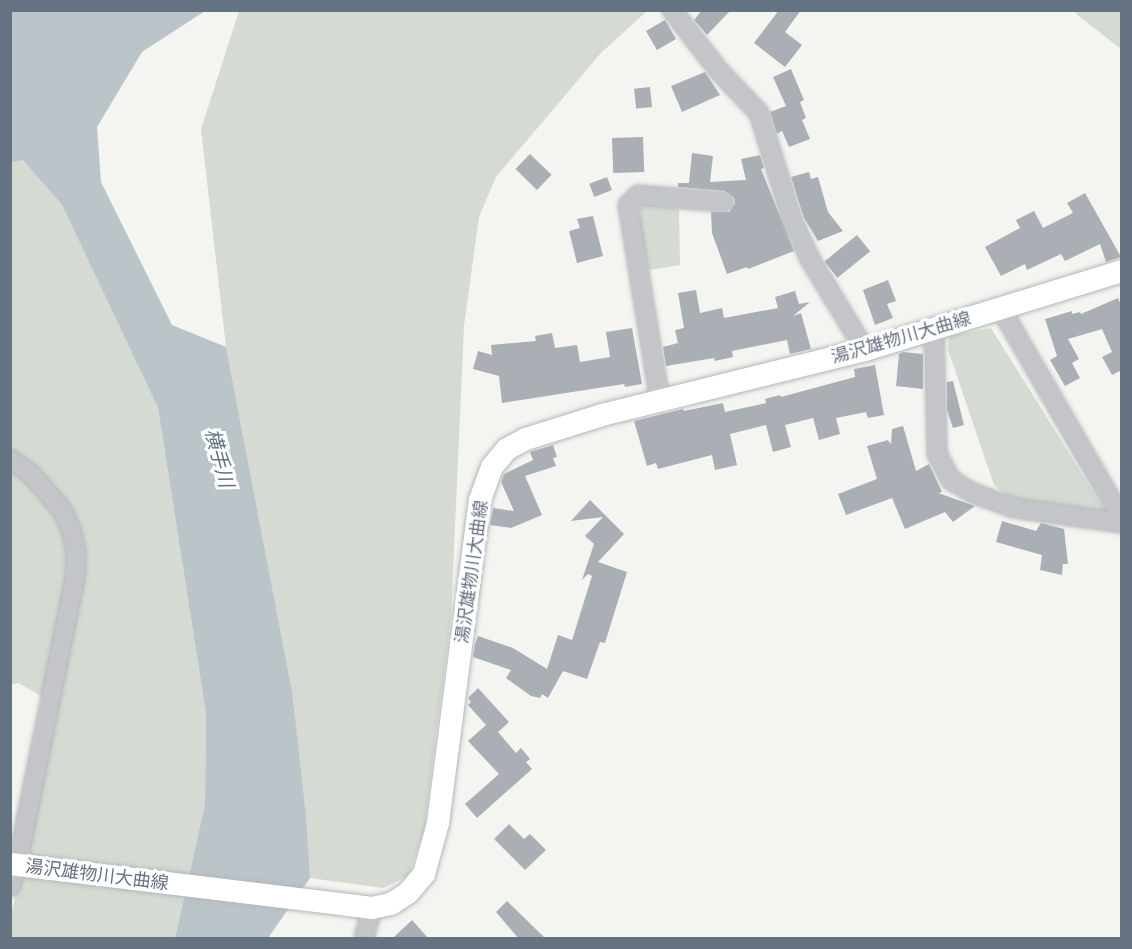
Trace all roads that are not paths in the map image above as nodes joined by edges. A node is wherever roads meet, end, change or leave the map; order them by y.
1 (672, 10) edge
2 (724, 202) dead end
3 (1122, 271) edge
4 (1001, 309) junction
5 (934, 329) junction
6 (865, 350) junction
7 (660, 401) junction
8 (10, 459) edge
9 (1122, 521) edge
10 (17, 865) edge
11 (10, 887) edge
12 (372, 908) junction
13 (364, 939) edge

1 - 6 street
2 - 7 street
3 - 4 main road, 湯沢雄物川大曲線
4 - 5 main road, 湯沢雄物川大曲線
4 - 9 street
5 - 6 main road, 湯沢雄物川大曲線
5 - 9 street
6 - 7 main road, 湯沢雄物川大曲線
7 - 12 main road, 湯沢雄物川大曲線
8 - 10 street
10 - 11 street
10 - 12 main road, 湯沢雄物川大曲線
12 - 13 street

